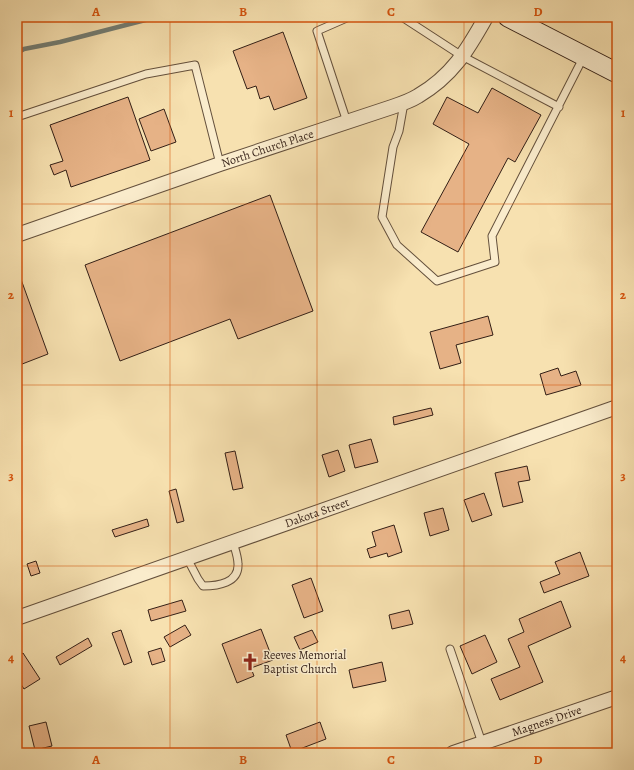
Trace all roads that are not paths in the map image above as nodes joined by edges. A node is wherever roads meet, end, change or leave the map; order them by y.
1 (349, 17) edge
2 (402, 17) edge
3 (486, 17) edge
4 (508, 17) edge
5 (462, 56) junction
6 (584, 56) junction
7 (617, 73) edge
8 (404, 102) junction
9 (559, 107) junction
10 (17, 117) edge
11 (347, 122) junction
12 (220, 164) junction
13 (17, 235) edge
14 (617, 406) edge
15 (233, 542) junction
16 (187, 558) junction
17 (17, 618) edge
18 (450, 649) dead end
19 (617, 697) edge
20 (482, 743) junction
21 (453, 753) edge

1 - 11 lane
2 - 5 lane
3 - 5 street, North Church Place
4 - 6 main road
5 - 8 street, North Church Place
5 - 9 lane
6 - 7 main road
6 - 9 lane
8 - 9 lane
8 - 11 street, North Church Place
10 - 12 lane
11 - 12 street, North Church Place
12 - 13 street, North Church Place
14 - 15 street, Dakota Street
15 - 16 street, Dakota Street
15 - 16 lane
16 - 17 street, Dakota Street
18 - 20 lane
19 - 20 street, Magness Drive
20 - 21 street, Magness Drive

